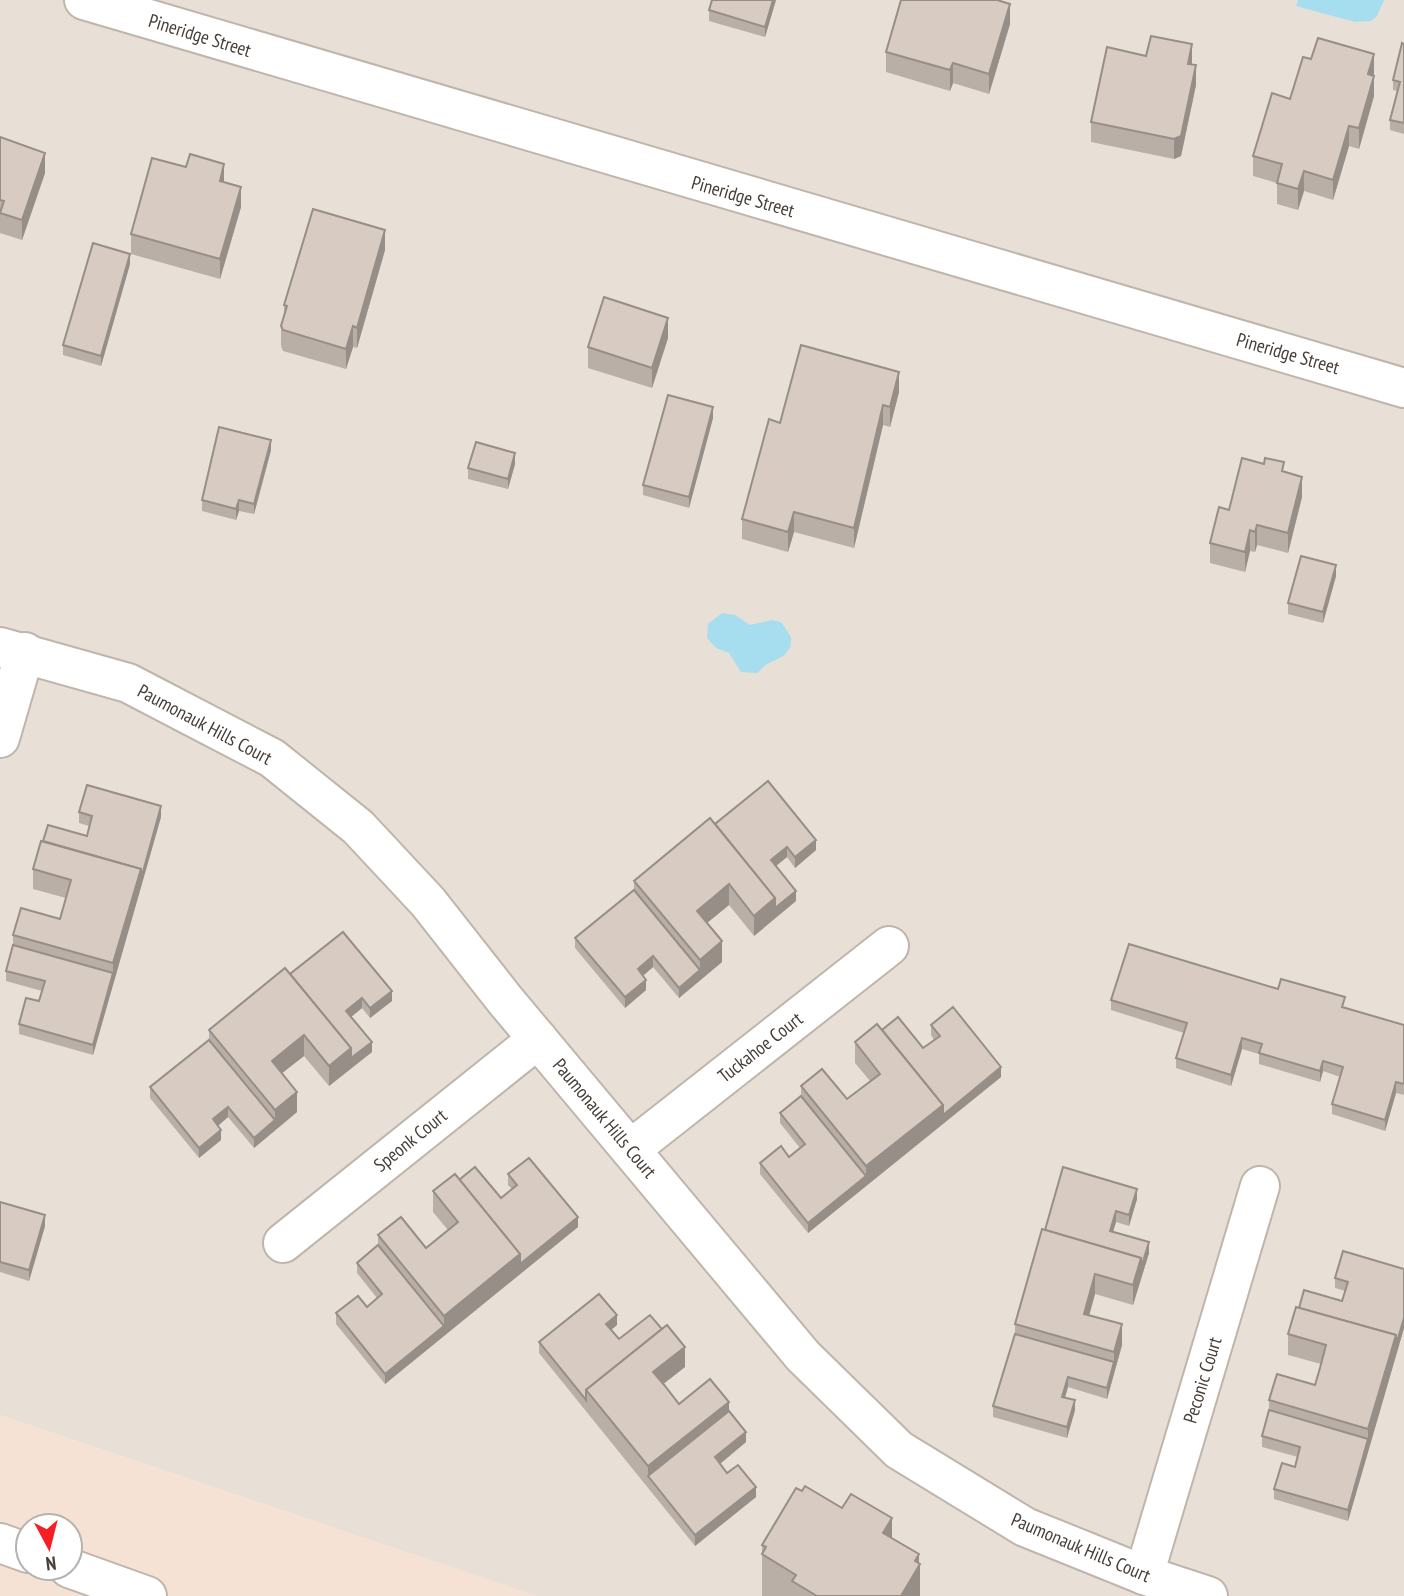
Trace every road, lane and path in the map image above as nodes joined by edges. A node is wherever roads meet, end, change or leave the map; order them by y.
1 (84, 0) edge
2 (1404, 387) edge
3 (12, 650) edge
4 (0, 738) edge
5 (889, 946) dead end
6 (538, 1039) junction
7 (631, 1149) junction
8 (1260, 1185) dead end
9 (283, 1242) dead end
10 (84, 1573) edge
11 (1144, 1574) junction
12 (147, 1596) edge
13 (1208, 1596) edge

1 - 2 street, Pineridge Street
3 - 4 street
3 - 6 street, Paumonauk Hills Court
5 - 7 street, Tuckahoe Court
6 - 7 street, Paumonauk Hills Court
6 - 9 street, Speonk Court
7 - 11 street, Paumonauk Hills Court
8 - 11 street, Peconic Court
10 - 12 street
11 - 13 street, Paumonauk Hills Court

